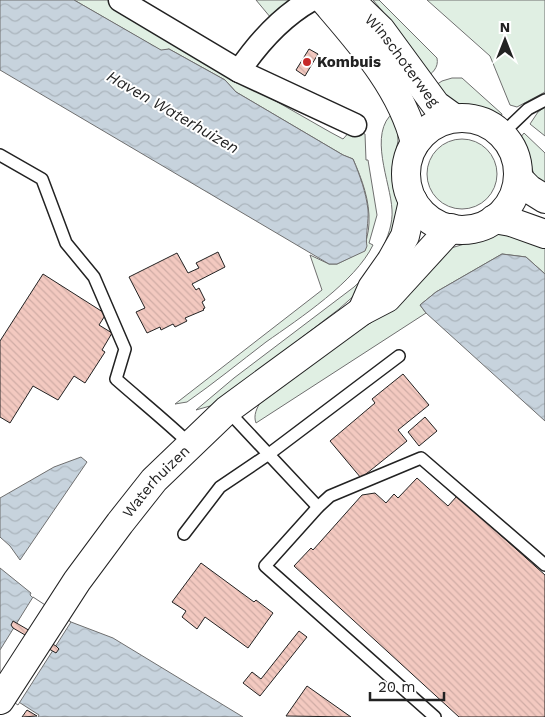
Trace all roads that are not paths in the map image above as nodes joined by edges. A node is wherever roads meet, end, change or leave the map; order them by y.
1 (120, 0) edge
2 (311, 0) edge
3 (324, 0) edge
4 (350, 0) edge
5 (239, 71) junction
6 (545, 100) edge
7 (454, 118) junction
8 (355, 125) dead end
9 (502, 134) junction
10 (415, 143) junction
11 (0, 155) edge
12 (518, 178) junction
13 (545, 199) edge
14 (413, 201) junction
15 (494, 220) junction
16 (451, 228) junction
17 (545, 234) edge
18 (362, 311) junction
19 (399, 356) dead end
20 (227, 410) junction
21 (190, 444) junction
22 (269, 454) junction
23 (318, 507) junction
24 (184, 534) dead end
25 (545, 565) edge
26 (1, 698) edge
27 (435, 717) edge

1 - 5 street
2 - 5 street
3 - 10 main road, Winschoterweg
4 - 7 main road, Winschoterweg
5 - 8 street
6 - 9 lane
7 - 9 main road
7 - 10 main road
9 - 12 main road
10 - 14 main road
11 - 21 lane
12 - 13 main road
12 - 15 main road
14 - 16 main road
14 - 18 main road
15 - 16 main road
15 - 17 main road
16 - 18 main road, Waterhuizen
18 - 20 main road, Waterhuizen
19 - 22 lane
20 - 21 main road, Waterhuizen
20 - 22 lane
21 - 26 main road, Waterhuizen
22 - 23 lane
22 - 24 lane
23 - 25 lane
23 - 27 lane

